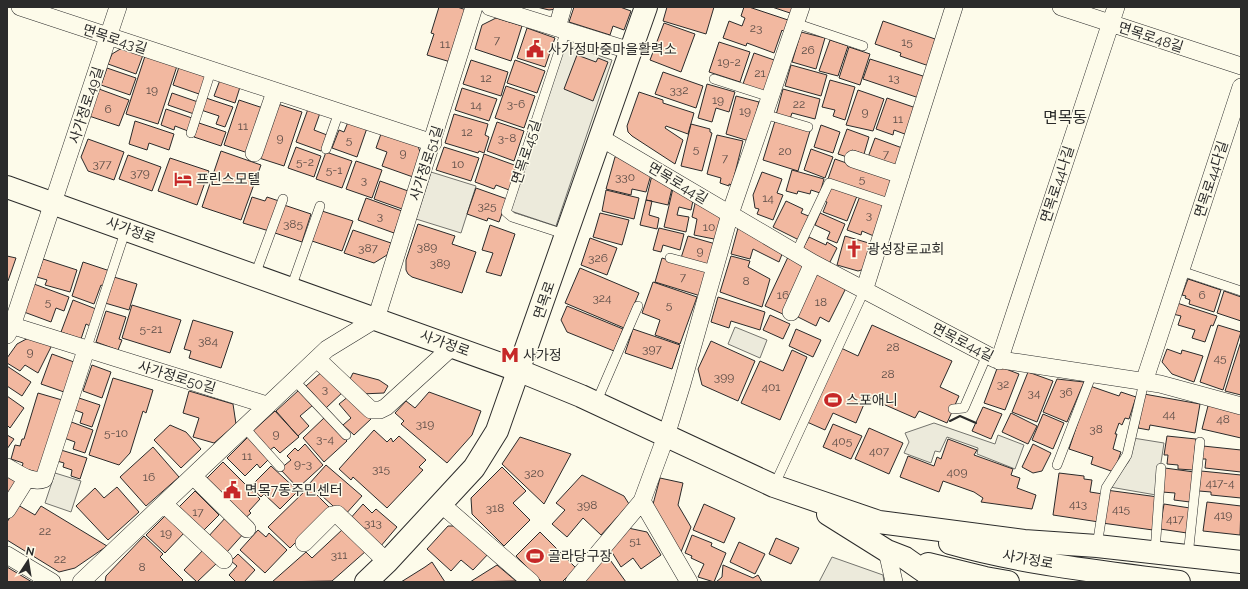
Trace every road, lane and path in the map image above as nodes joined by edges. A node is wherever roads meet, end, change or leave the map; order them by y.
1 (20, 7) edge
2 (118, 7) edge
3 (474, 7) edge
4 (490, 7) edge
5 (563, 7) edge
6 (646, 7) edge
7 (800, 7) edge
8 (954, 7) edge
9 (1061, 7) edge
10 (1116, 7) edge
11 (795, 23) junction
12 (1110, 24) junction
13 (561, 29) junction
14 (108, 37) junction
15 (863, 46) dead end
16 (630, 51) junction
17 (1241, 66) edge
18 (212, 71) junction
19 (714, 80) dead end
20 (1241, 87) edge
21 (275, 92) junction
22 (770, 97) junction
23 (338, 112) junction
24 (764, 114) junction
25 (808, 127) dead end
26 (191, 133) dead end
27 (600, 138) junction
28 (433, 143) junction
29 (326, 149) dead end
30 (254, 153) dead end
31 (853, 159) dead end
32 (901, 175) junction
33 (7, 187) edge
34 (283, 199) dead end
35 (53, 202) junction
36 (892, 204) junction
37 (320, 206) dead end
38 (730, 214) junction
39 (126, 229) junction
40 (567, 235) junction
41 (796, 253) junction
42 (670, 258) dead end
43 (813, 263) junction
44 (714, 270) junction
45 (1180, 271) junction
46 (255, 275) junction
47 (291, 288) junction
48 (864, 291) junction
49 (1241, 291) edge
50 (638, 306) dead end
51 (791, 312) dead end
52 (376, 319) junction
53 (9, 328) edge
54 (453, 346) junction
55 (86, 350) junction
56 (993, 358) junction
57 (318, 359) junction
58 (520, 370) junction
59 (1092, 374) junction
60 (294, 380) junction
61 (1144, 382) junction
62 (596, 403) junction
63 (267, 405) junction
64 (1241, 406) edge
65 (953, 409) dead end
66 (244, 427) junction
67 (346, 435) dead end
68 (666, 436) junction
69 (1200, 442) dead end
70 (1057, 465) dead end
71 (7, 467) edge
72 (280, 467) dead end
73 (1161, 468) dead end
74 (193, 476) junction
75 (27, 478) junction
76 (783, 489) junction
77 (642, 501) junction
78 (164, 504) junction
79 (441, 504) junction
80 (7, 510) edge
81 (879, 522) junction
82 (247, 529) dead end
83 (304, 543) dead end
84 (1097, 546) junction
85 (1155, 552) junction
86 (896, 554) junction
87 (7, 555) edge
88 (1188, 556) junction
89 (224, 560) dead end
90 (387, 562) junction
91 (1241, 562) edge
92 (52, 582) edge
93 (81, 582) edge
94 (366, 582) edge
95 (531, 582) edge
96 (574, 582) edge
97 (689, 582) edge
98 (894, 582) edge
99 (946, 582) edge
100 (1008, 582) edge
101 (1179, 582) edge

1 - 14 street, 면목로43길
2 - 14 street, 사가정로49길
3 - 28 street, 사가정로51길
4 - 13 street
5 - 13 street, 면목로45길
6 - 16 main road, 면목로
7 - 11 street
8 - 32 street
9 - 12 street, 면목로48길
10 - 12 street, 면목로44나길
11 - 15 lane
11 - 22 street
12 - 17 street, 면목로48길
12 - 56 street, 면목로44나길
13 - 16 street
13 - 40 lane, 면목로45길
14 - 18 street, 면목로43길
14 - 35 street, 사가정로49길
16 - 27 main road, 면목로
18 - 21 street, 면목로43길
18 - 26 lane
19 - 22 lane
20 - 45 street, 면목로44다길
21 - 23 street, 면목로43길
21 - 30 street
22 - 24 street
23 - 28 street, 면목로43길
23 - 29 lane
24 - 25 lane
24 - 38 street
27 - 38 street, 면목로44길
27 - 40 main road, 면목로
28 - 52 street, 사가정로51길
31 - 32 street
32 - 36 street
33 - 35 main road, 사가정로
34 - 46 lane
35 - 39 main road, 사가정로
35 - 53 street, 사가정로50길
36 - 41 lane
36 - 48 street
37 - 47 lane
38 - 41 street, 면목로44길
38 - 44 street
39 - 46 main road, 사가정로
39 - 55 lane
40 - 58 main road, 면목로
41 - 43 street, 면목로44길
42 - 44 lane
43 - 48 street, 면목로44길
43 - 51 street
44 - 68 street
45 - 49 lane
45 - 61 street, 면목로44다길
46 - 47 main road, 사가정로
47 - 52 main road, 사가정로
48 - 56 street, 면목로44길
48 - 76 lane
50 - 62 lane
52 - 54 main road, 사가정로
52 - 57 street
53 - 55 street, 사가정로50길
54 - 57 street
54 - 58 main road, 사가정로
55 - 63 street, 사가정로50길
55 - 75 street
56 - 59 street, 면목로44길
56 - 65 lane
57 - 60 street
58 - 62 main road, 사가정로
58 - 79 main road, 면목로
59 - 61 street, 면목로44길
59 - 70 lane
60 - 63 street
60 - 67 lane
61 - 64 street, 면목로44길
61 - 84 lane
62 - 68 main road, 사가정로
63 - 66 street
66 - 72 lane
66 - 74 street
68 - 76 main road, 사가정로
68 - 77 street
69 - 88 lane
71 - 75 street
73 - 85 lane
74 - 78 street
74 - 82 street
75 - 80 street
76 - 81 main road
76 - 86 main road
77 - 96 street
77 - 97 street
78 - 89 street
78 - 93 street
79 - 90 main road, 면목로
79 - 95 street
81 - 84 main road
81 - 101 main road, 사가정로
83 - 90 street
84 - 85 main road
85 - 88 main road
86 - 98 street
86 - 99 main road
86 - 100 main road, 사가정로
87 - 92 street
88 - 91 main road
90 - 94 main road, 면목로

